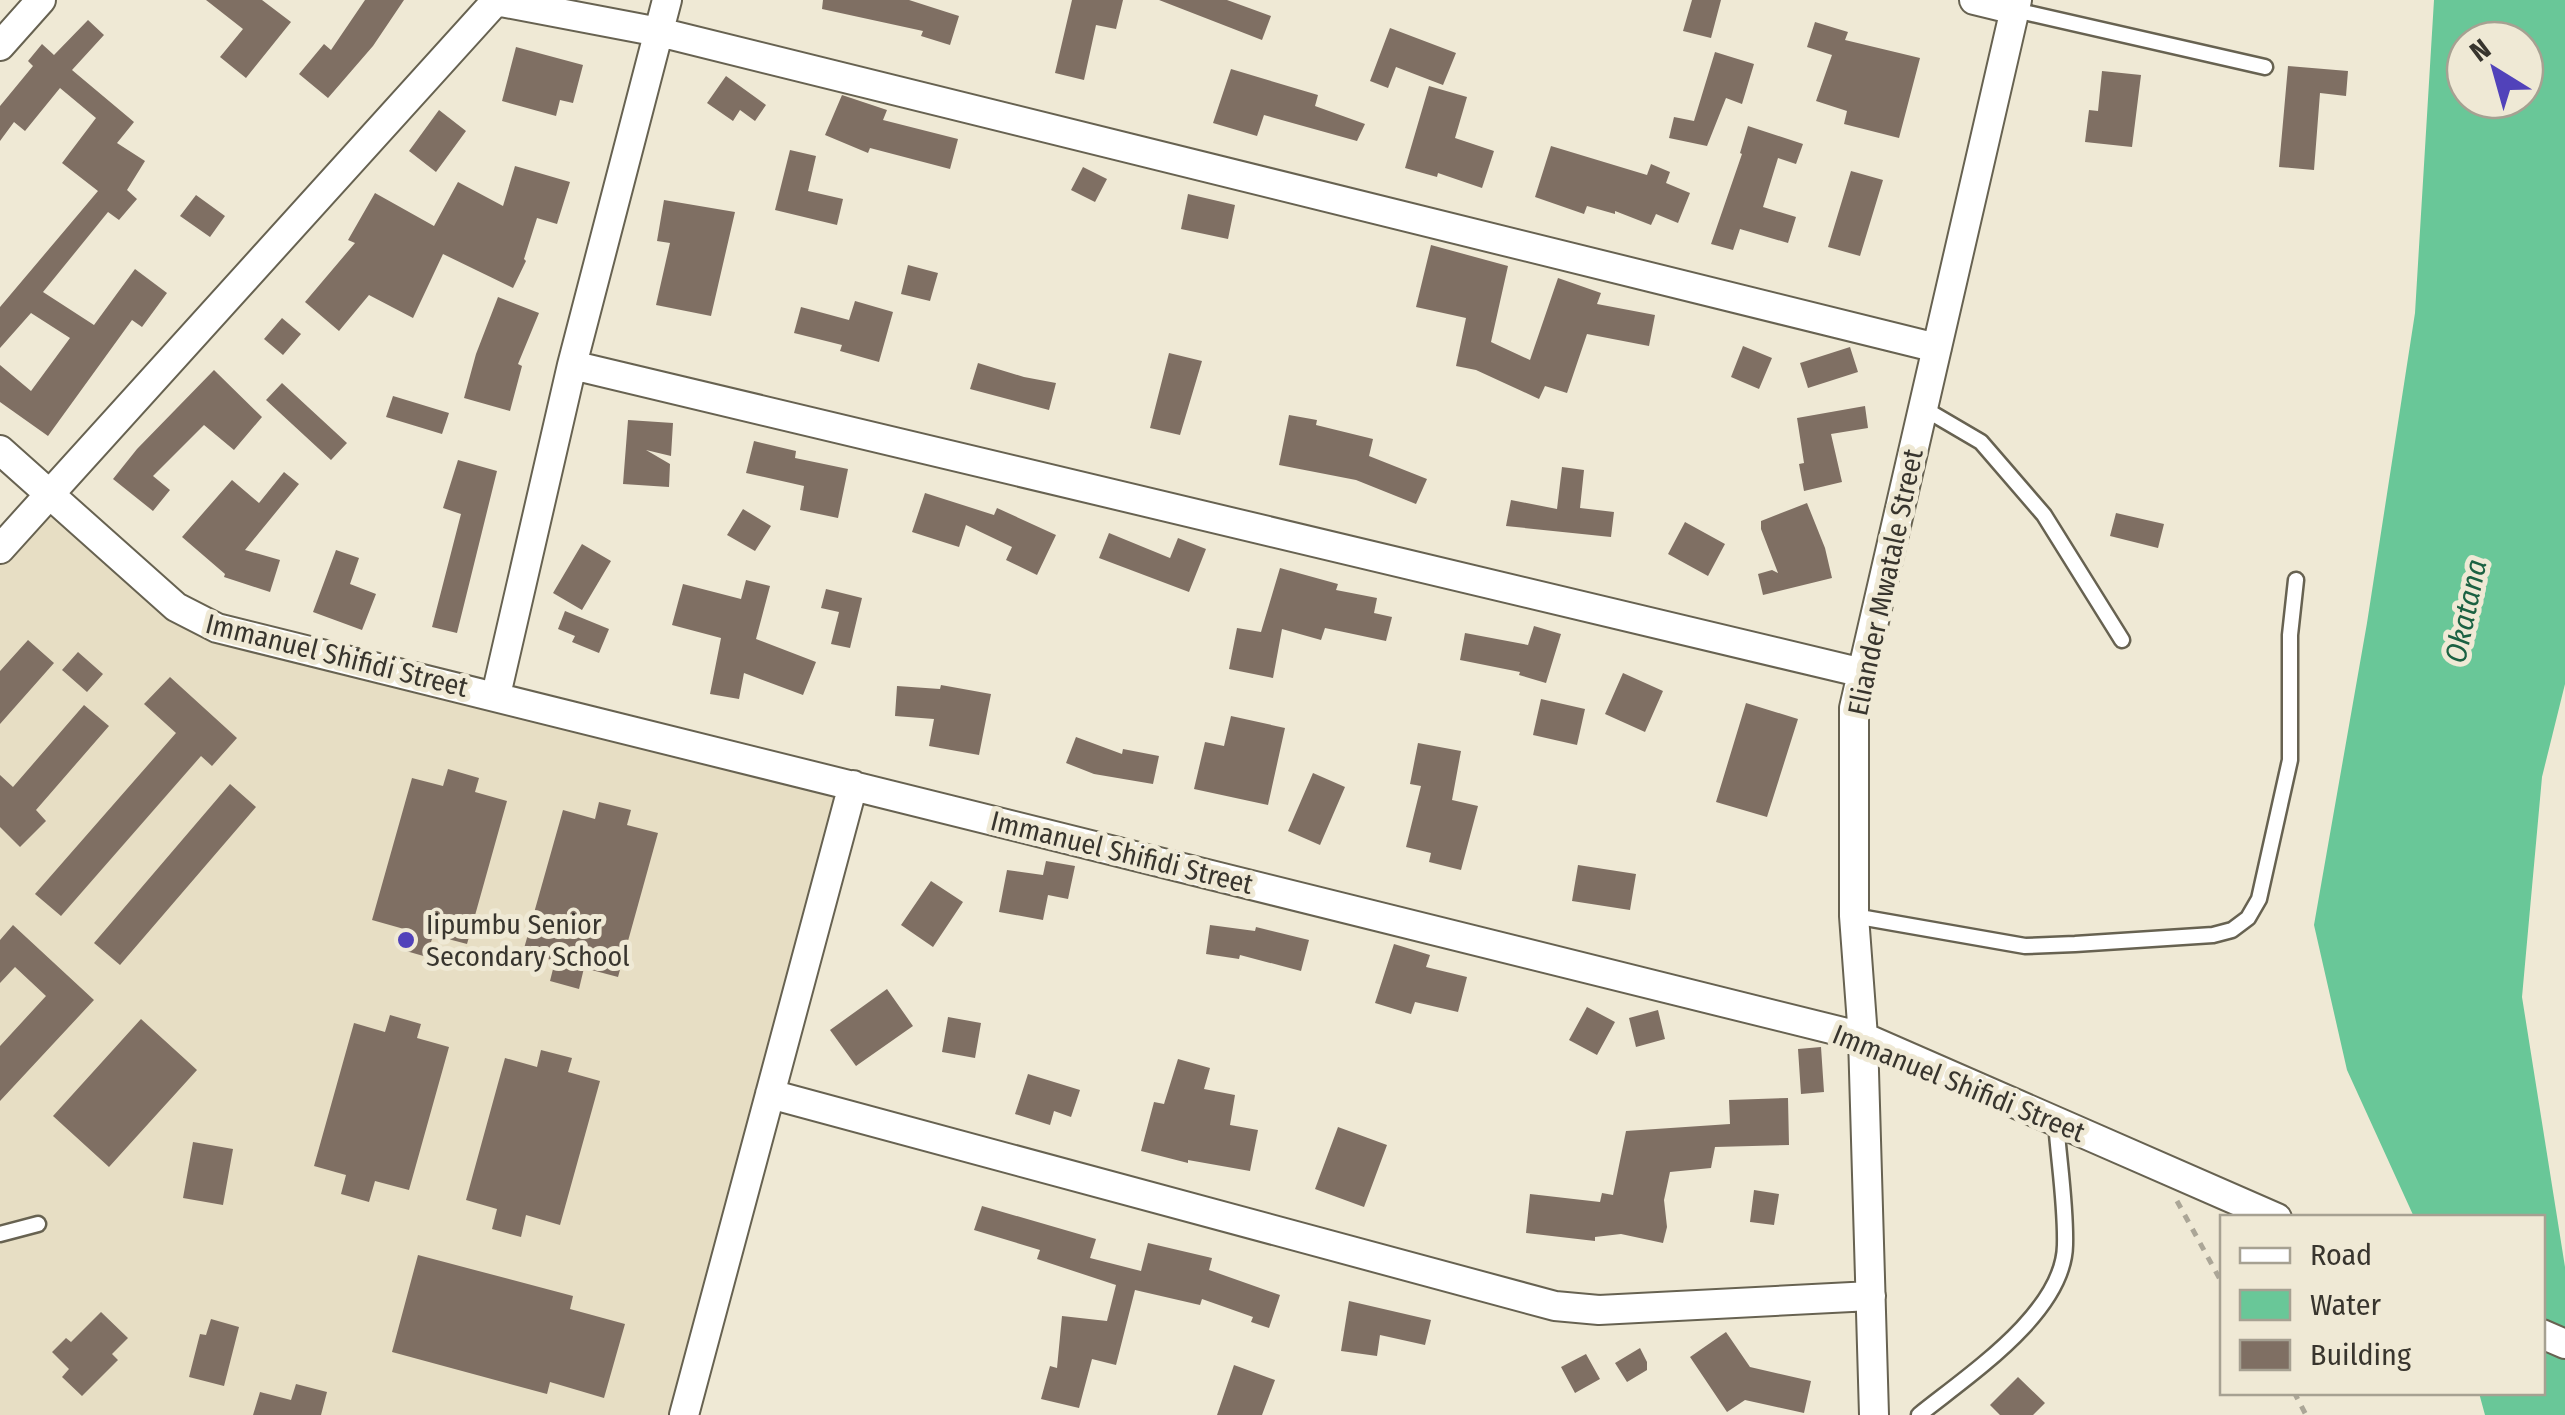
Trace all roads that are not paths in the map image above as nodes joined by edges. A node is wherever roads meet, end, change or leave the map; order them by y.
1 (41, 0) edge
2 (496, 0) edge
3 (667, 0) edge
4 (1974, 0) edge
5 (2016, 5) edge
6 (659, 32) junction
7 (0, 46) edge
8 (2265, 66) dead end
9 (1937, 348) junction
10 (572, 366) junction
11 (1924, 408) junction
12 (0, 450) edge
13 (49, 494) junction
14 (0, 549) edge
15 (2296, 580) dead end
16 (2122, 640) dead end
17 (1863, 673) junction
18 (496, 695) junction
19 (853, 786) junction
20 (1854, 916) junction
21 (1863, 1038) junction
22 (770, 1094) junction
23 (2056, 1122) junction
24 (2270, 1215) edge
25 (38, 1224) dead end
26 (0, 1234) edge
27 (1871, 1296) junction
28 (684, 1415) edge
29 (1874, 1415) edge
30 (1919, 1415) edge

1 - 7 street
2 - 6 street
2 - 13 street
3 - 6 street
4 - 5 street
5 - 8 lane
5 - 9 street, Eliander Mwatale Street
6 - 9 street
6 - 10 street
9 - 11 street, Eliander Mwatale Street
10 - 17 street
10 - 18 street
11 - 16 lane
11 - 17 street, Eliander Mwatale Street
12 - 13 street, Immanuel Shifidi Street
13 - 14 street
13 - 18 street, Immanuel Shifidi Street
15 - 20 lane
17 - 20 street, Eliander Mwatale Street
18 - 19 street, Immanuel Shifidi Street
19 - 21 street, Immanuel Shifidi Street
19 - 22 street
20 - 21 street, Eliander Mwatale Street
21 - 23 street, Immanuel Shifidi Street
21 - 27 street, Eliander Mwatale Street
22 - 27 street
22 - 28 street
23 - 24 street, Immanuel Shifidi Street
23 - 30 lane
25 - 26 lane
27 - 29 street, Eliander Mwatale Street

